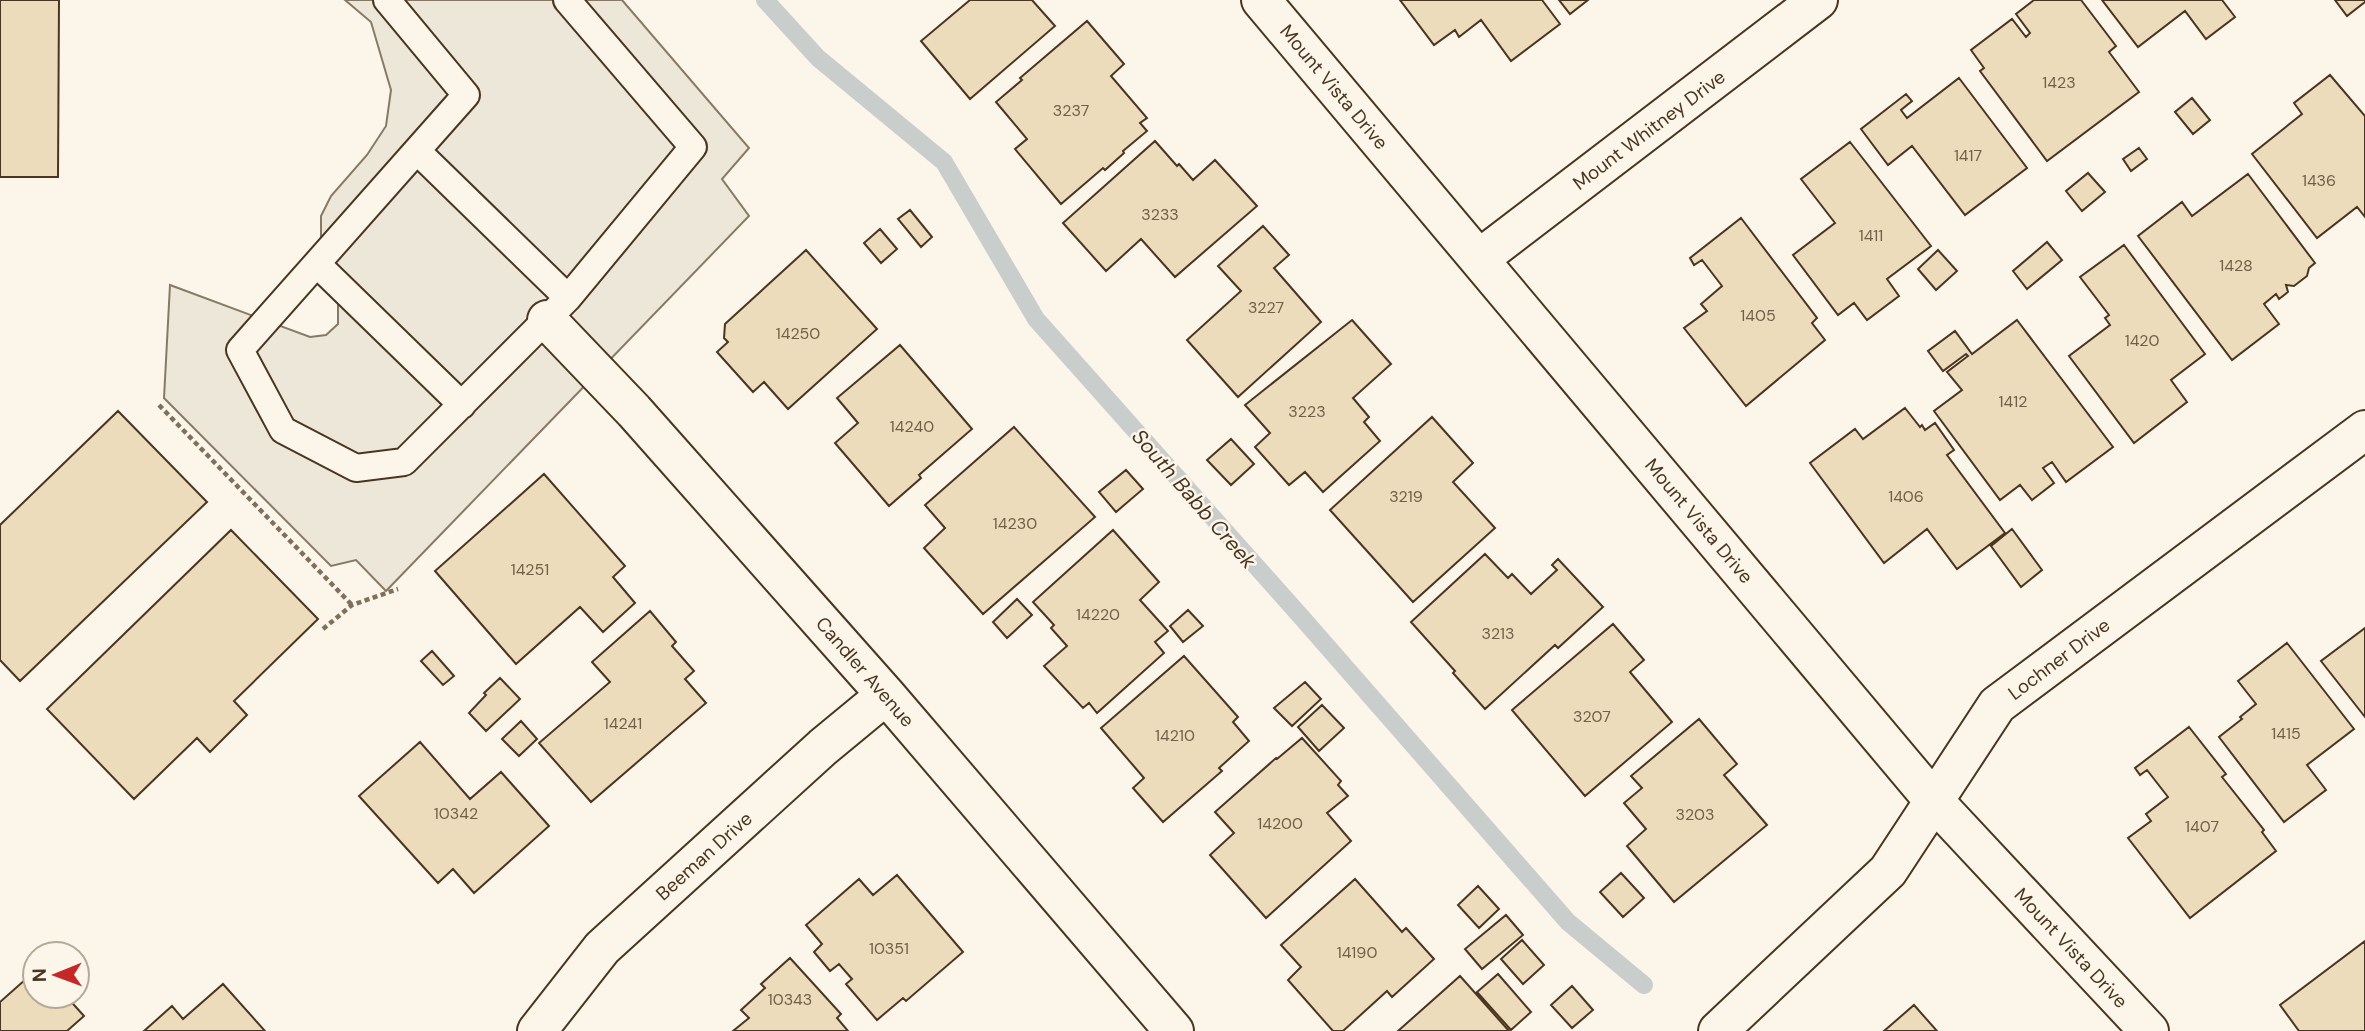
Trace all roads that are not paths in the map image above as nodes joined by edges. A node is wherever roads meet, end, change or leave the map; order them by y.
1 (387, 0) edge
2 (567, 0) edge
3 (1261, 0) edge
4 (1818, 0) edge
5 (417, 151) junction
6 (1479, 259) junction
7 (317, 264) junction
8 (558, 309) junction
9 (462, 405) junction
10 (2365, 430) edge
11 (886, 695) junction
12 (1934, 801) junction
13 (537, 1031) edge
14 (1174, 1031) edge
15 (1718, 1031) edge
16 (2149, 1031) edge

1 - 5 lane
2 - 8 lane
3 - 6 street, Mount Vista Drive
4 - 6 street, Mount Whitney Drive
5 - 7 lane
5 - 8 lane
6 - 12 street, Mount Vista Drive
7 - 9 lane
7 - 9 lane
8 - 9 lane
8 - 11 street, Candler Avenue
10 - 12 street, Lochner Drive
11 - 13 street, Beeman Drive
11 - 14 street, Candler Avenue
12 - 15 street, Lochner Drive
12 - 16 street, Mount Vista Drive

